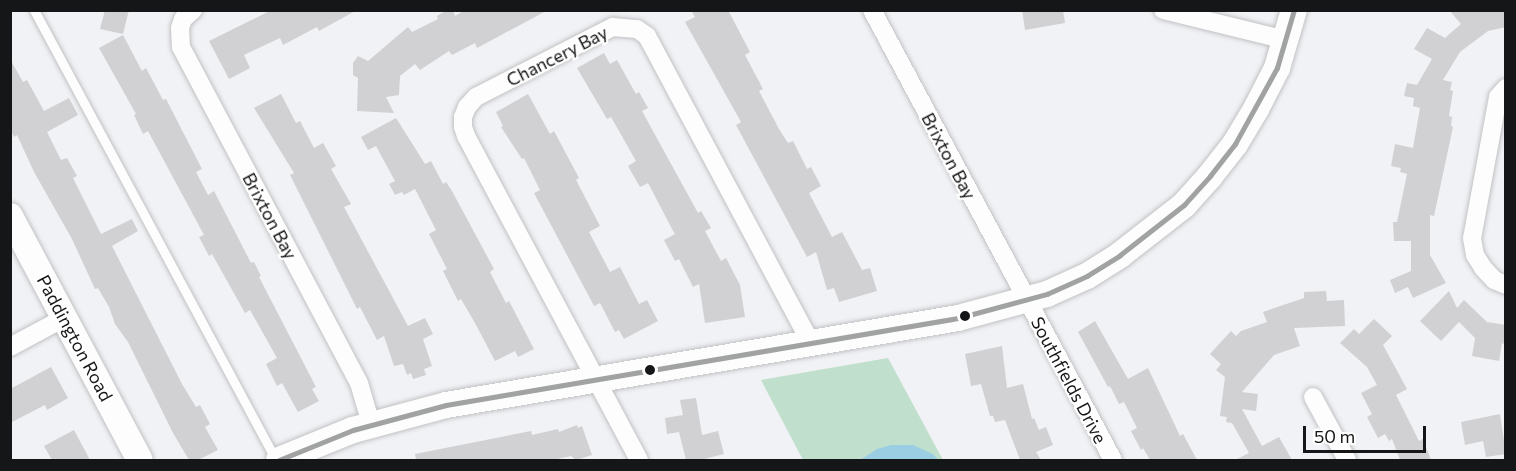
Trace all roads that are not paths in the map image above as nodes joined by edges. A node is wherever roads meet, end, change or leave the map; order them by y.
1 (34, 10) edge
2 (193, 10) edge
3 (872, 10) edge
4 (1163, 10) edge
5 (1294, 10) edge
6 (1286, 40) junction
7 (1506, 88) edge
8 (10, 216) edge
9 (1506, 285) edge
10 (1026, 300) junction
11 (64, 318) junction
12 (811, 343) junction
13 (10, 347) edge
14 (596, 380) junction
15 (1313, 397) dead end
16 (370, 424) junction
17 (140, 460) edge
18 (277, 460) edge
19 (639, 460) edge
20 (1113, 460) edge
21 (1347, 460) edge

1 - 18 lane
2 - 16 street, Brixton Bay
3 - 10 street, Brixton Bay
4 - 6 street
5 - 6 street
6 - 10 street
7 - 9 street
8 - 11 street, Paddington Road
10 - 12 street
10 - 20 street, Southfields Drive
11 - 13 street
11 - 17 street, Paddington Road
12 - 14 street
12 - 14 street, Chancery Bay
14 - 16 street
14 - 19 street
15 - 21 street
16 - 18 street

